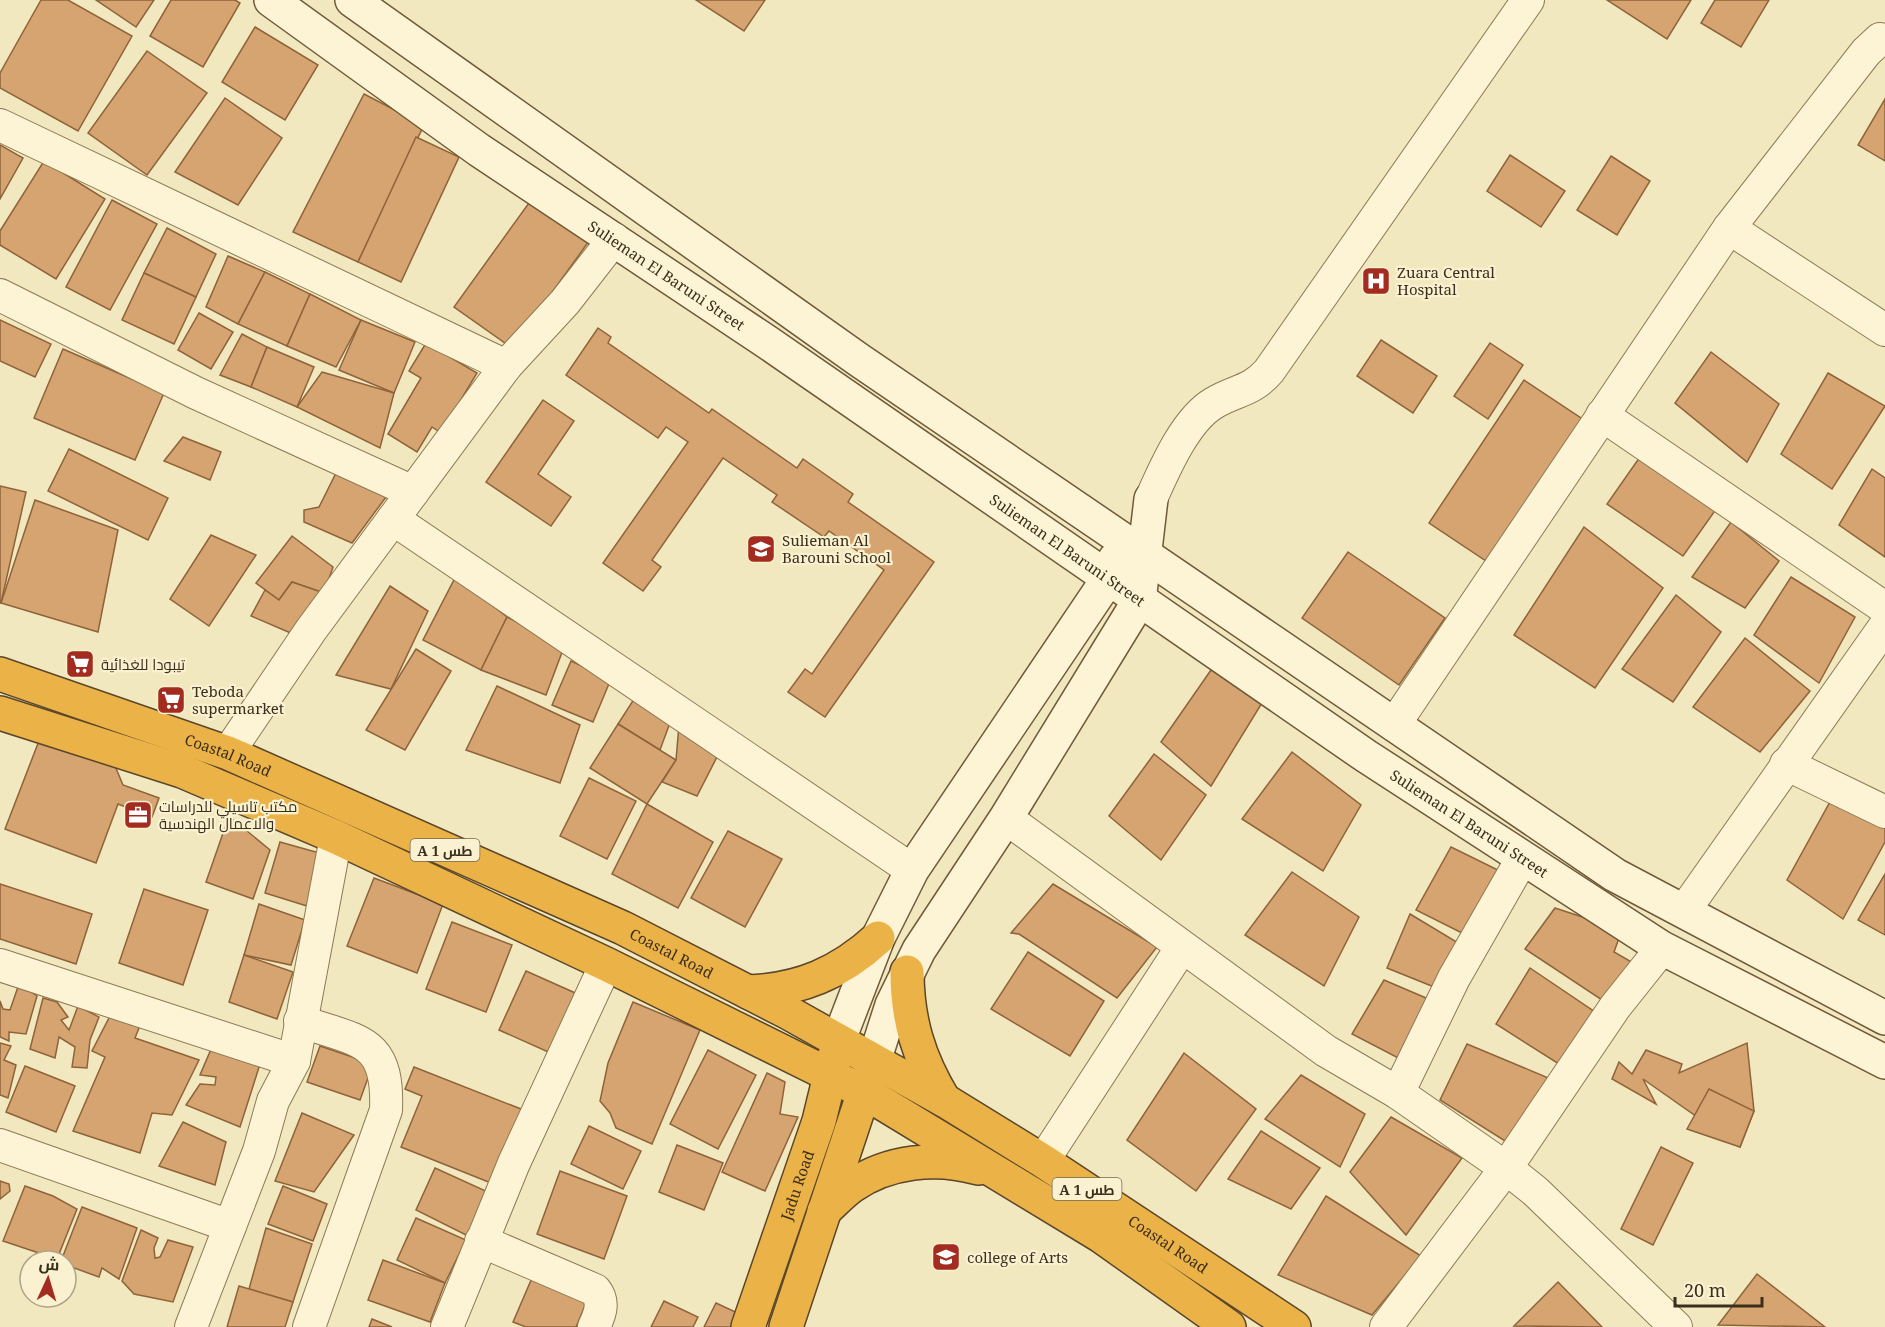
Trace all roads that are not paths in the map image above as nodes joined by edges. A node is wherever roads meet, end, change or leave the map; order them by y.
1 (271, 0) edge
2 (352, 0) edge
3 (1528, 0) edge
4 (1885, 40) edge
5 (0, 125) edge
6 (1729, 228) junction
7 (614, 239) junction
8 (0, 295) edge
9 (1885, 330) edge
10 (506, 366) junction
11 (1602, 415) junction
12 (412, 492) junction
13 (1151, 499) joint
14 (393, 519) junction
15 (1134, 547) junction
16 (1108, 579) junction
17 (1139, 601) junction
18 (1885, 608) edge
19 (1885, 626) edge
20 (0, 674) edge
21 (2, 720) edge
22 (1394, 725) junction
23 (228, 753) junction
24 (1786, 764) junction
25 (1885, 812) edge
26 (1006, 818) junction
27 (336, 837) junction
28 (1522, 859) junction
29 (912, 870) junction
30 (1684, 911) junction
31 (878, 938) junction
32 (1182, 947) junction
33 (1662, 948) junction
34 (606, 964) junction
35 (0, 965) edge
36 (907, 972) junction
37 (748, 992) junction
38 (1885, 1018) edge
39 (300, 1021) junction
40 (837, 1042) junction
41 (874, 1060) junction
42 (294, 1061) junction
43 (1885, 1062) edge
44 (831, 1077) junction
45 (864, 1092) junction
46 (1398, 1093) junction
47 (944, 1100) junction
48 (0, 1145) edge
49 (1043, 1161) junction
50 (1506, 1168) junction
51 (995, 1173) junction
52 (824, 1211) junction
53 (230, 1226) junction
54 (481, 1241) junction
55 (191, 1327) edge
56 (309, 1327) edge
57 (447, 1327) edge
58 (594, 1327) edge
59 (748, 1327) edge
60 (786, 1327) edge
61 (1229, 1327) edge
62 (1294, 1327) edge
63 (1386, 1327) edge
64 (1676, 1327) edge

1 - 7 street, Sulieman El Baruni Street
2 - 15 street
3 - 13 street
4 - 6 street
5 - 10 street
6 - 9 street
6 - 11 street
7 - 10 street
7 - 16 street, Sulieman El Baruni Street
8 - 12 street
10 - 12 street
11 - 18 street
11 - 22 street
12 - 14 street
13 - 15 street
14 - 23 street
14 - 29 street
15 - 16 street
15 - 17 street
15 - 22 street
16 - 17 street, Sulieman El Baruni Street
16 - 29 street
17 - 26 street
17 - 28 street, Sulieman El Baruni Street
19 - 24 street
20 - 23 highway, Coastal Road / A 1 طس
21 - 27 highway, A 1 طس
22 - 30 street
23 - 37 highway, Coastal Road / A 1 طس
24 - 25 street
24 - 30 street
26 - 32 street
26 - 36 street
27 - 34 highway, A 1 طس
27 - 39 street
28 - 33 street, Sulieman El Baruni Street
28 - 46 street
29 - 31 street
30 - 38 street
31 - 37 highway
31 - 40 street
32 - 46 street
32 - 49 street
33 - 43 street, Sulieman El Baruni Street
33 - 50 street
34 - 44 highway, A 1 طس
34 - 54 street
35 - 42 street
36 - 41 street
36 - 47 highway
37 - 40 highway, Coastal Road / A 1 طس
39 - 42 street
39 - 56 street
40 - 41 highway, Coastal Road / A 1 طس
40 - 44 highway, Jadu Road
41 - 45 highway
41 - 47 highway, Coastal Road / A 1 طس
42 - 53 street
44 - 45 highway, A 1 طس
44 - 59 highway, Jadu Road
45 - 51 highway, A 1 طس
45 - 52 highway
46 - 50 street
47 - 49 highway, Coastal Road / A 1 طس
48 - 53 street
49 - 62 highway, Coastal Road / A 1 طس
50 - 63 street
50 - 64 street
51 - 52 highway
51 - 61 highway, A 1 طس
52 - 60 highway
53 - 55 street
54 - 57 street
54 - 58 street

